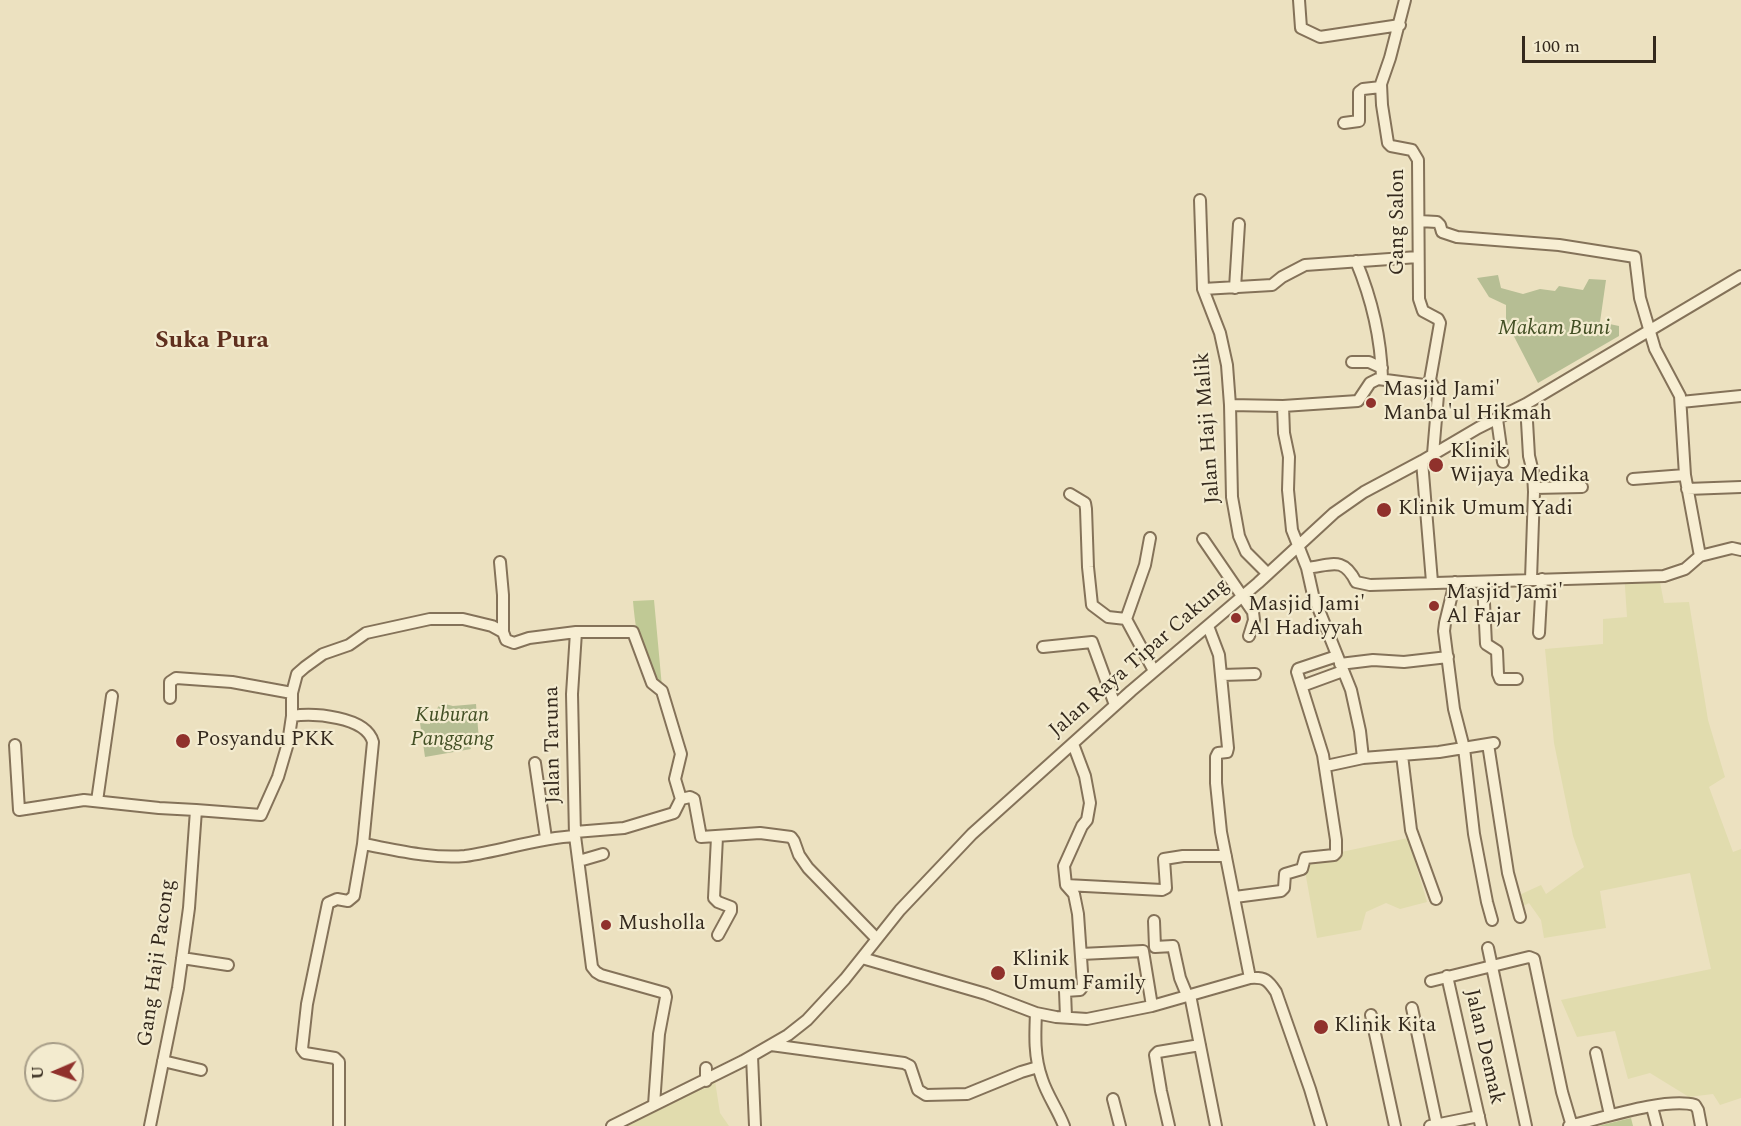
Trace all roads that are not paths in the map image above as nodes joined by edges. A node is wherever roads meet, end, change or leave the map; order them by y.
1 (1299, 0) edge
2 (1405, 0) edge
3 (1400, 26) junction
4 (1381, 87) junction
5 (1344, 123) dead end
6 (1200, 200) dead end
7 (1419, 221) junction
8 (1239, 224) dead end
9 (1418, 257) junction
10 (1356, 261) junction
11 (1741, 276) edge
12 (1235, 288) junction
13 (1203, 289) junction
14 (1649, 329) junction
15 (1352, 362) dead end
16 (1382, 373) junction
17 (1432, 386) junction
18 (1735, 396) edge
19 (1681, 402) junction
20 (1526, 404) junction
21 (1230, 405) junction
22 (1283, 406) junction
23 (1497, 419) junction
24 (1434, 454) junction
25 (1422, 461) junction
26 (1503, 462) dead end
27 (1685, 475) junction
28 (1633, 479) dead end
29 (1582, 487) dead end
30 (1741, 487) edge
31 (1534, 488) junction
32 (1687, 489) junction
33 (1070, 494) dead end
34 (1150, 538) dead end
35 (1203, 539) dead end
36 (1298, 545) junction
37 (1741, 550) edge
38 (1700, 556) junction
39 (500, 562) dead end
40 (1307, 568) junction
41 (1268, 574) junction
42 (1536, 579) junction
43 (1432, 582) junction
44 (1455, 582) junction
45 (1483, 582) junction
46 (1242, 597) junction
47 (1126, 619) junction
48 (1208, 626) junction
49 (502, 632) junction
50 (576, 632) junction
51 (1539, 633) dead end
52 (1249, 636) dead end
53 (1043, 647) dead end
54 (1448, 657) junction
55 (1340, 664) junction
56 (1154, 671) junction
57 (1255, 674) dead end
58 (1222, 675) junction
59 (1517, 679) dead end
60 (1302, 686) junction
61 (292, 693) junction
62 (112, 696) dead end
63 (170, 698) dead end
64 (1115, 705) junction
65 (292, 716) junction
66 (1073, 744) junction
67 (15, 745) dead end
68 (1464, 748) junction
69 (1402, 756) junction
70 (1363, 758) junction
71 (535, 763) dead end
72 (1326, 766) junction
73 (681, 799) junction
74 (97, 801) junction
75 (199, 809) junction
76 (575, 834) junction
77 (717, 837) junction
78 (546, 838) junction
79 (363, 844) junction
80 (603, 854) dead end
81 (1226, 856) junction
82 (579, 861) junction
83 (1066, 885) junction
84 (1234, 897) junction
85 (1436, 899) dead end
86 (1520, 917) dead end
87 (1492, 920) dead end
88 (1154, 921) dead end
89 (718, 935) dead end
90 (876, 938) junction
91 (1488, 948) dead end
92 (1081, 954) junction
93 (182, 958) junction
94 (862, 958) junction
95 (1492, 965) junction
96 (228, 966) dead end
97 (1447, 976) junction
98 (1250, 978) junction
99 (1431, 981) dead end
100 (1188, 995) junction
101 (1152, 1006) junction
102 (1412, 1008) dead end
103 (1036, 1013) junction
104 (1371, 1015) dead end
105 (1066, 1017) junction
106 (771, 1045) junction
107 (1200, 1045) junction
108 (1596, 1053) dead end
109 (752, 1056) junction
110 (163, 1061) junction
111 (1038, 1067) junction
112 (706, 1068) dead end
113 (201, 1071) dead end
114 (706, 1081) junction
115 (1113, 1099) dead end
116 (654, 1105) junction
117 (1652, 1107) junction
118 (1610, 1115) junction
119 (1480, 1121) edge
120 (1064, 1124) edge
121 (1433, 1125) edge
122 (150, 1126) edge
123 (339, 1126) edge
124 (612, 1126) edge
125 (755, 1126) edge
126 (1120, 1126) edge
127 (1169, 1126) edge
128 (1216, 1126) edge
129 (1321, 1126) edge
130 (1395, 1126) edge
131 (1526, 1126) edge
132 (1571, 1126) edge
133 (1657, 1126) edge
134 (1701, 1126) edge

1 - 3 street
2 - 3 street, Gang Salon
3 - 4 street, Gang Salon
4 - 5 street
4 - 7 street, Gang Salon
6 - 13 street, Jalan Haji Malik
7 - 9 street, Gang Salon
7 - 14 street
8 - 12 street
9 - 10 street
9 - 17 street, Gang Salon
10 - 12 street
10 - 16 street
11 - 14 street, Jalan Raya Tipar Cakung
12 - 13 street
13 - 21 street, Jalan Haji Malik
14 - 19 street
14 - 20 street, Jalan Raya Tipar Cakung
15 - 16 street
16 - 17 street
16 - 22 street
17 - 24 street, Gang Salon
18 - 19 street
19 - 27 street
20 - 23 street, Jalan Raya Tipar Cakung
20 - 31 street
21 - 22 street
21 - 41 street, Jalan Haji Malik
22 - 36 street
23 - 24 street, Jalan Raya Tipar Cakung
23 - 26 street
24 - 25 street, Jalan Raya Tipar Cakung
25 - 36 street, Jalan Raya Tipar Cakung
25 - 43 street
27 - 28 street
27 - 32 street
29 - 31 street
30 - 32 street
31 - 42 street
32 - 38 street
33 - 47 street
34 - 47 street
35 - 46 street
36 - 40 street
36 - 41 street, Jalan Raya Tipar Cakung
37 - 38 street
38 - 42 street
39 - 49 street
40 - 43 street
40 - 55 street
41 - 46 street, Jalan Raya Tipar Cakung
42 - 45 street
42 - 51 street
43 - 44 street
44 - 45 street
44 - 54 street
45 - 59 street
46 - 48 street, Jalan Raya Tipar Cakung
46 - 52 street
47 - 56 street
48 - 56 street, Jalan Raya Tipar Cakung
48 - 58 street
49 - 50 street
49 - 61 street
50 - 73 street
50 - 76 street, Jalan Taruna
53 - 64 street
54 - 55 street
54 - 68 street
55 - 60 street
55 - 60 street
55 - 70 street
56 - 64 street, Jalan Raya Tipar Cakung
57 - 58 street
58 - 81 street
60 - 72 street
61 - 63 street
61 - 65 street
62 - 74 street
64 - 66 street, Jalan Raya Tipar Cakung
65 - 75 street
65 - 79 street
66 - 83 street
66 - 90 street, Jalan Raya Tipar Cakung
67 - 74 street
68 - 69 street
68 - 86 street
68 - 87 street
69 - 70 street
69 - 85 street
70 - 72 street
71 - 78 street
72 - 84 street
73 - 76 street
73 - 77 street
74 - 75 street
75 - 93 street, Gang Haji Pacong
76 - 78 street
76 - 82 street, Jalan Taruna
77 - 89 street
77 - 90 street
78 - 79 street
79 - 123 street
80 - 82 street
81 - 83 street
81 - 84 street
82 - 116 street, Jalan Taruna
83 - 92 street
84 - 98 street
88 - 100 street
90 - 94 street, Jalan Raya Tipar Cakung
91 - 95 street
92 - 101 street
92 - 105 street
93 - 96 street
93 - 110 street, Gang Haji Pacong
94 - 103 street
94 - 106 street, Jalan Raya Tipar Cakung
95 - 97 street
95 - 131 street
95 - 132 street
97 - 99 street
97 - 119 street, Jalan Demak
98 - 100 street
98 - 129 street
100 - 101 street
100 - 107 street
101 - 105 street
102 - 121 street
103 - 105 street
103 - 111 street
104 - 130 street
106 - 109 street, Jalan Raya Tipar Cakung
106 - 111 street
107 - 127 street
107 - 128 street
108 - 118 street
109 - 114 street, Jalan Raya Tipar Cakung
109 - 125 street
110 - 113 street
110 - 122 street, Gang Haji Pacong
111 - 120 street
112 - 114 street
114 - 116 street, Jalan Raya Tipar Cakung
115 - 126 street
116 - 124 street, Jalan Raya Tipar Cakung
117 - 118 street
117 - 133 street
117 - 134 street
118 - 132 street
119 - 121 street

